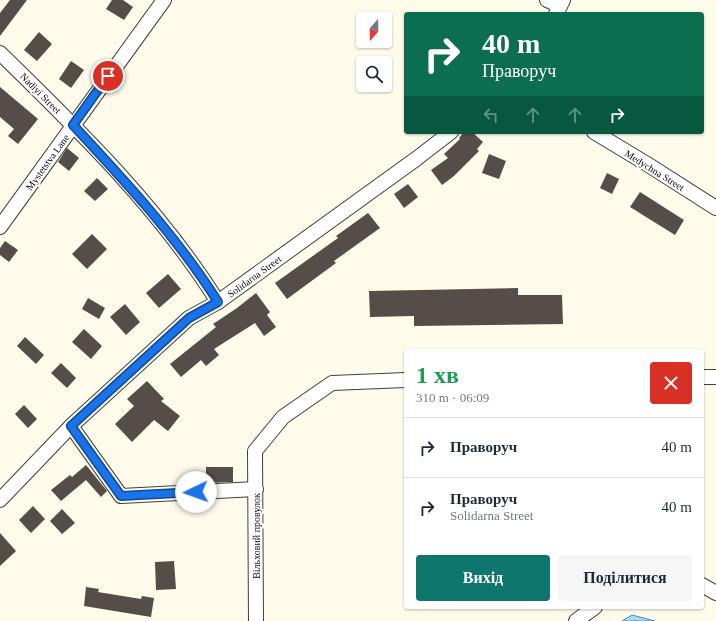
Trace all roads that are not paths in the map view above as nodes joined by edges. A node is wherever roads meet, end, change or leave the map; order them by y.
1 (164, 0) edge
2 (0, 53) edge
3 (73, 125) junction
4 (448, 134) edge
5 (597, 134) edge
6 (716, 208) edge
7 (0, 227) edge
8 (218, 302) junction
9 (716, 376) edge
10 (704, 377) edge
11 (404, 380) edge
12 (71, 426) junction
13 (256, 489) junction
14 (0, 500) edge
15 (704, 587) edge
16 (716, 593) edge
17 (592, 609) edge
18 (256, 621) edge
19 (576, 621) edge

1 - 3 street, Mystetstva Lane
2 - 3 street, Nadiyi Street
3 - 7 street, Mystetstva Lane
3 - 8 street, Nadiyi Street
4 - 8 street, Solidarna Street
5 - 6 street, Medychna Street
8 - 12 street, Solidarna Street
9 - 10 street
11 - 13 street, Вільховий провулок
12 - 13 street
12 - 14 street, Solidarna Street
13 - 18 street, Вільховий провулок
15 - 16 street
17 - 19 street

